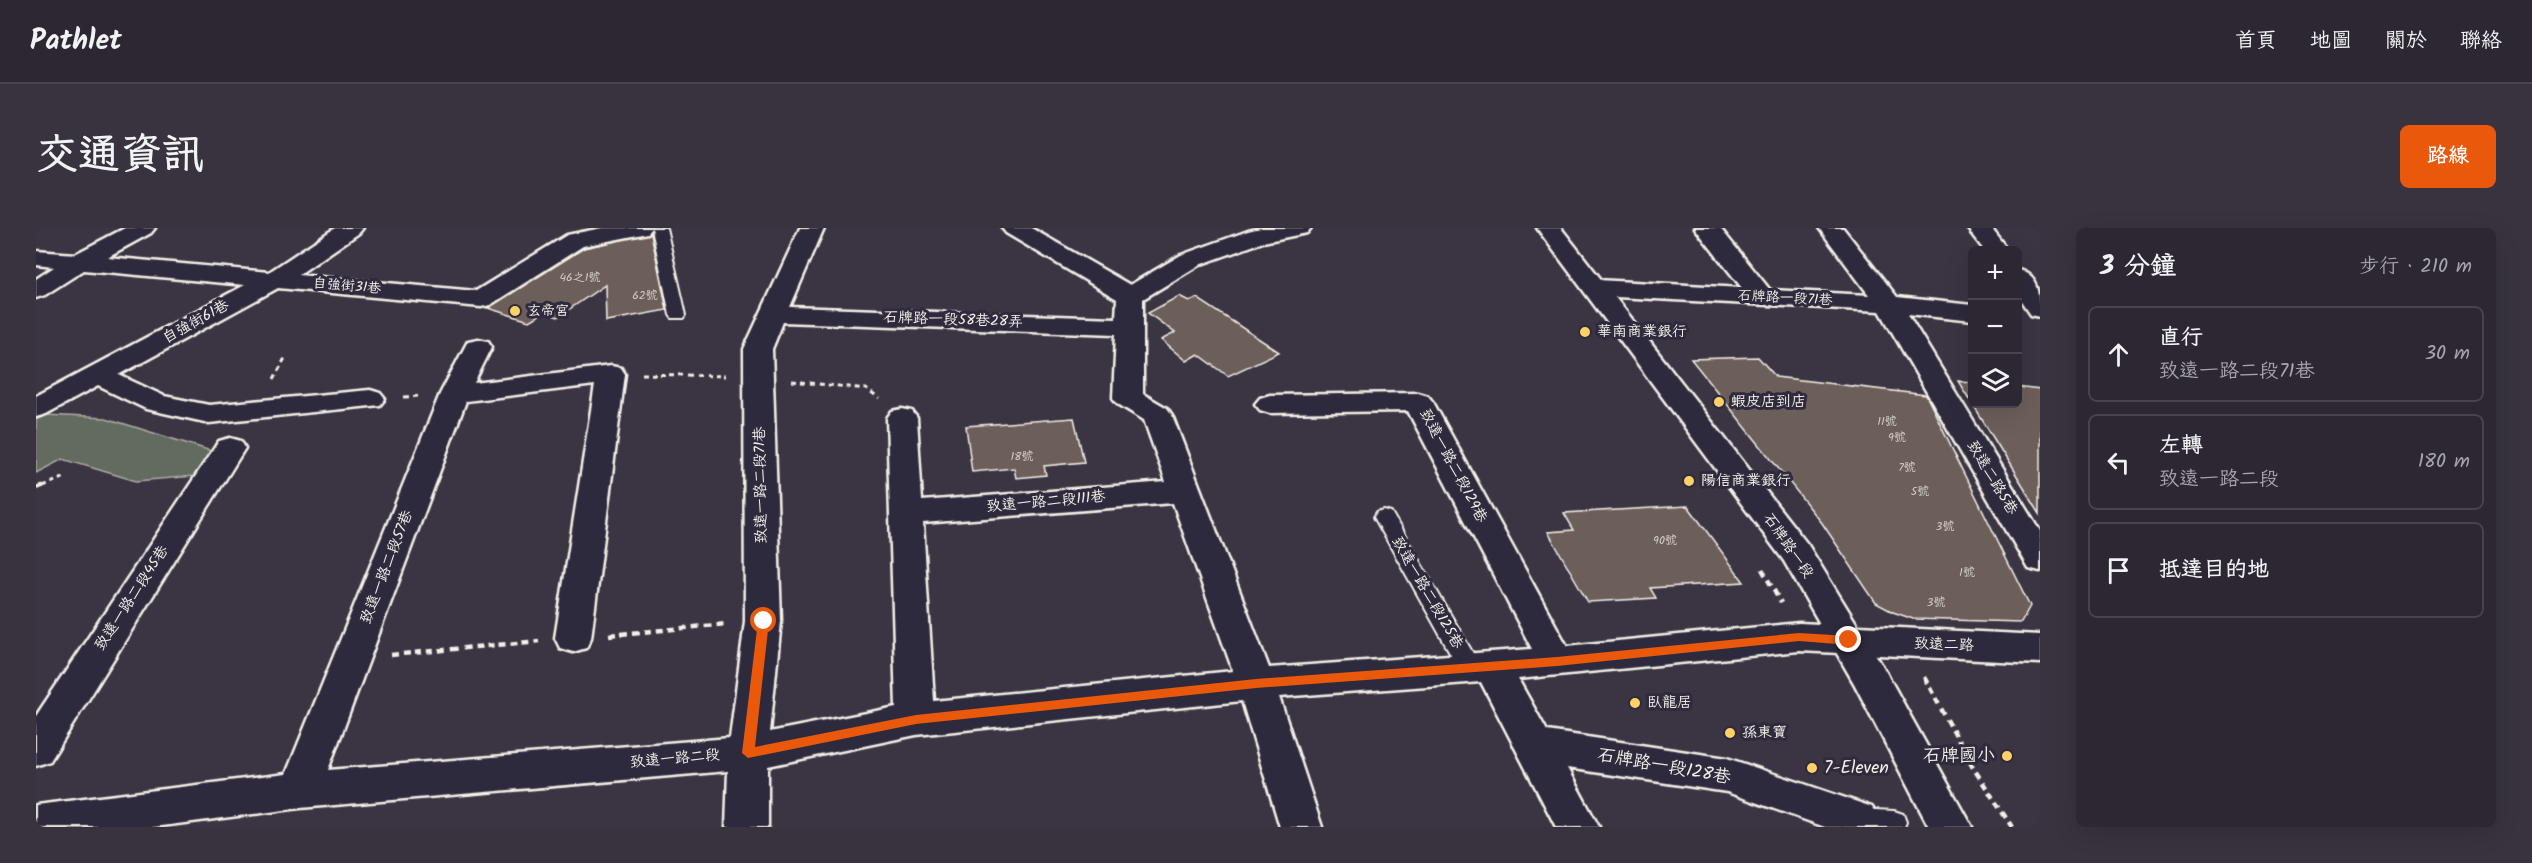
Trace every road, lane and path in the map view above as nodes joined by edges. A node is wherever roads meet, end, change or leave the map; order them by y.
1 (143, 228) edge
2 (351, 228) edge
3 (640, 228) edge
4 (659, 228) edge
5 (812, 228) edge
6 (1014, 228) edge
7 (1299, 228) edge
8 (1549, 228) edge
9 (1707, 228) edge
10 (1831, 228) edge
11 (1979, 228) edge
12 (1254, 232) edge
13 (1993, 246) edge
14 (36, 258) edge
15 (79, 262) junction
16 (275, 279) junction
17 (2022, 283) edge
18 (1597, 288) junction
19 (36, 290) edge
20 (1762, 297) junction
21 (1889, 304) junction
22 (2040, 308) edge
23 (1131, 312) junction
24 (1968, 313) edge
25 (774, 314) junction
26 (678, 315) dead end
27 (2022, 318) edge
28 (2040, 320) edge
29 (478, 347) dead end
30 (99, 376) junction
31 (454, 394) junction
32 (370, 399) joint
33 (1270, 404) dead end
34 (36, 408) edge
35 (902, 418) dead end
36 (230, 448) dead end
37 (66, 477) dead end
38 (36, 488) edge
39 (1185, 491) junction
40 (906, 513) junction
41 (1384, 518) dead end
42 (2040, 558) edge
43 (573, 638) dead end
44 (1849, 640) junction
45 (2040, 649) edge
46 (1557, 662) junction
47 (1481, 667) junction
48 (1924, 677) dead end
49 (1256, 684) junction
50 (916, 719) junction
51 (1535, 746) junction
52 (36, 749) edge
53 (748, 753) junction
54 (300, 790) junction
55 (216, 813) edge
56 (1876, 821) dead end
57 (36, 824) edge
58 (747, 827) edge
59 (1301, 827) edge
60 (1578, 827) edge
61 (1951, 827) edge
62 (2012, 827) edge

1 - 15 street
2 - 16 street, 自強街61巷
3 - 16 street, 自強街31巷
4 - 26 lane
5 - 25 street, 致遠一路二段71巷
6 - 23 street
7 - 12 street
8 - 18 street, 石牌路一段
9 - 20 street
10 - 21 street, 致遠二路5巷
11 - 13 street
12 - 23 street
14 - 15 street, 自強街31巷
15 - 16 street, 自強街31巷
15 - 19 street
16 - 30 street, 自強街61巷
17 - 22 street
18 - 20 street, 石牌路一段71巷
18 - 44 street, 石牌路一段
20 - 21 street, 石牌路一段71巷
21 - 24 street, 石牌路一段71巷
21 - 42 street, 致遠二路5巷
23 - 25 street, 石牌路一段58巷28弄
23 - 39 street
25 - 53 street, 致遠一路二段71巷
27 - 28 street
29 - 31 street, 致遠一路二段57巷
30 - 32 street
30 - 34 street, 自強街61巷
31 - 32 path
31 - 43 street
31 - 54 street, 致遠一路二段57巷
33 - 46 street, 致遠一路二段129巷
35 - 40 street
36 - 52 street, 致遠一路二段45巷
37 - 38 path
39 - 40 street, 致遠一路二段111巷
39 - 49 street
40 - 50 street
41 - 47 lane, 致遠一路二段125巷
44 - 45 street, 致遠二路
44 - 46 street, 致遠一路二段
44 - 61 street, 石牌路一段
46 - 47 street, 致遠一路二段
47 - 49 street, 致遠一路二段
47 - 51 street
48 - 62 path
49 - 50 street, 致遠一路二段
49 - 59 street
50 - 53 street, 致遠一路二段
51 - 56 street, 石牌路一段128巷
51 - 60 street
53 - 54 street, 致遠一路二段
53 - 58 street, 致遠一路二段71巷
54 - 55 street, 致遠一路二段
55 - 57 street, 致遠一路二段

